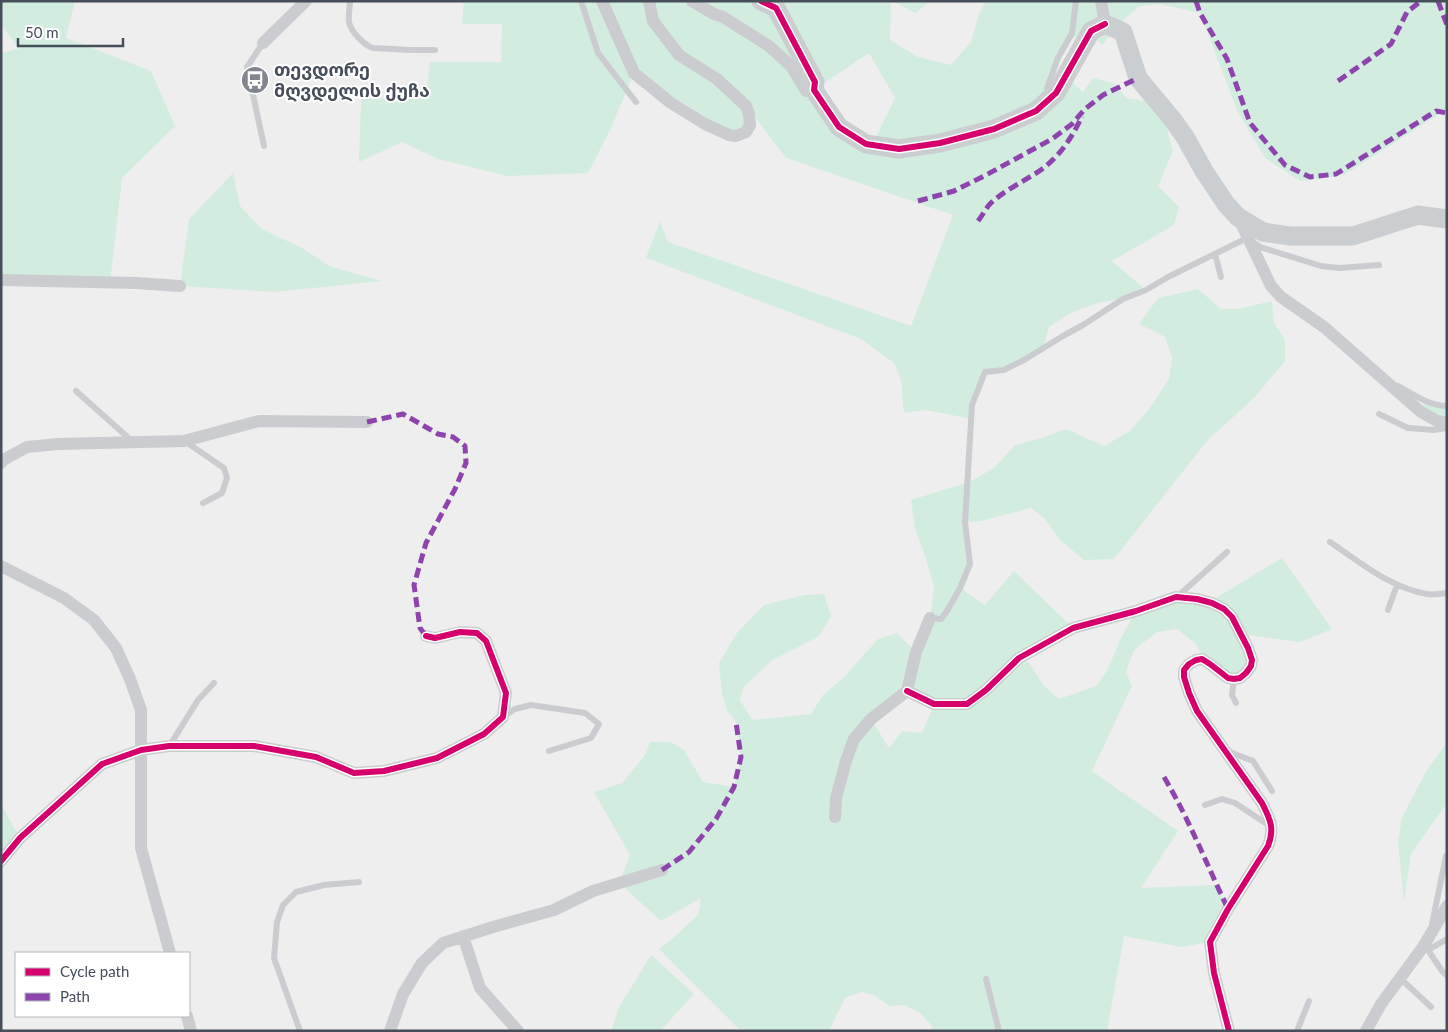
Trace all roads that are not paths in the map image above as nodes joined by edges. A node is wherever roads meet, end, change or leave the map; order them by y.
1 (306, 1) edge
2 (350, 1) edge
3 (581, 1) edge
4 (602, 1) edge
5 (649, 1) edge
6 (692, 1) edge
7 (761, 1) edge
8 (1076, 1) edge
9 (1101, 1) edge
10 (1105, 24) junction
11 (263, 43) joint
12 (435, 50) dead end
13 (1047, 88) dead end
14 (814, 90) junction
15 (636, 102) dead end
16 (264, 146) dead end
17 (1238, 217) junction
18 (1447, 219) edge
19 (1247, 238) junction
20 (1215, 254) junction
21 (1379, 265) dead end
22 (1221, 277) dead end
23 (1, 280) edge
24 (180, 286) dead end
25 (1383, 378) junction
26 (76, 391) dead end
27 (1447, 406) edge
28 (1379, 414) dead end
29 (367, 422) dead end
30 (1447, 424) edge
31 (1447, 428) edge
32 (184, 441) junction
33 (133, 442) junction
34 (1, 463) edge
35 (203, 503) dead end
36 (1330, 542) dead end
37 (1227, 552) dead end
38 (1, 566) edge
39 (1397, 585) junction
40 (1447, 593) edge
41 (1176, 597) junction
42 (1388, 610) dead end
43 (930, 618) joint
44 (426, 636) dead end
45 (1234, 679) junction
46 (214, 683) dead end
47 (908, 691) junction
48 (1236, 703) dead end
49 (503, 717) junction
50 (169, 746) junction
51 (141, 750) junction
52 (1223, 750) junction
53 (549, 751) dead end
54 (1272, 792) dead end
55 (1205, 805) dead end
56 (835, 817) dead end
57 (1272, 828) junction
58 (1446, 856) edge
59 (1, 861) edge
60 (662, 870) dead end
61 (360, 882) dead end
62 (1447, 906) edge
63 (463, 936) junction
64 (1447, 939) edge
65 (1427, 944) junction
66 (170, 952) edge
67 (1447, 976) edge
68 (986, 978) dead end
69 (1401, 979) junction
70 (1309, 1001) dead end
71 (1431, 1007) dead end
72 (187, 1017) edge
73 (191, 1031) edge
74 (300, 1031) edge
75 (390, 1031) edge
76 (518, 1031) edge
77 (999, 1031) edge
78 (1229, 1031) edge
79 (1298, 1031) edge
80 (1366, 1031) edge

1 - 11 street
2 - 12 lane
3 - 15 lane
4 - 5 street
6 - 14 street
7 - 14 street
8 - 13 lane
9 - 10 street
10 - 14 street
10 - 17 street
11 - 16 lane
17 - 18 street
17 - 19 street
19 - 20 lane
19 - 21 lane
19 - 25 street
20 - 22 lane
20 - 43 lane
23 - 24 street
25 - 27 lane
25 - 30 street
26 - 33 lane
28 - 31 lane
29 - 32 street
32 - 33 street
32 - 35 lane
33 - 34 street
36 - 39 lane
37 - 41 lane
38 - 51 street
39 - 40 lane
39 - 42 lane
41 - 45 street
41 - 47 street
43 - 47 street
44 - 49 street
45 - 48 lane
45 - 52 street
46 - 50 lane
47 - 56 street
49 - 50 street
49 - 53 lane
50 - 51 street
51 - 59 street
51 - 66 street
52 - 54 lane
52 - 57 street
55 - 57 lane
57 - 78 street
58 - 65 lane
60 - 63 street
61 - 74 lane
62 - 65 street
63 - 75 street
63 - 76 street
64 - 65 lane
65 - 67 lane
65 - 69 street
68 - 77 lane
69 - 71 lane
69 - 80 street
70 - 79 lane
72 - 73 street

